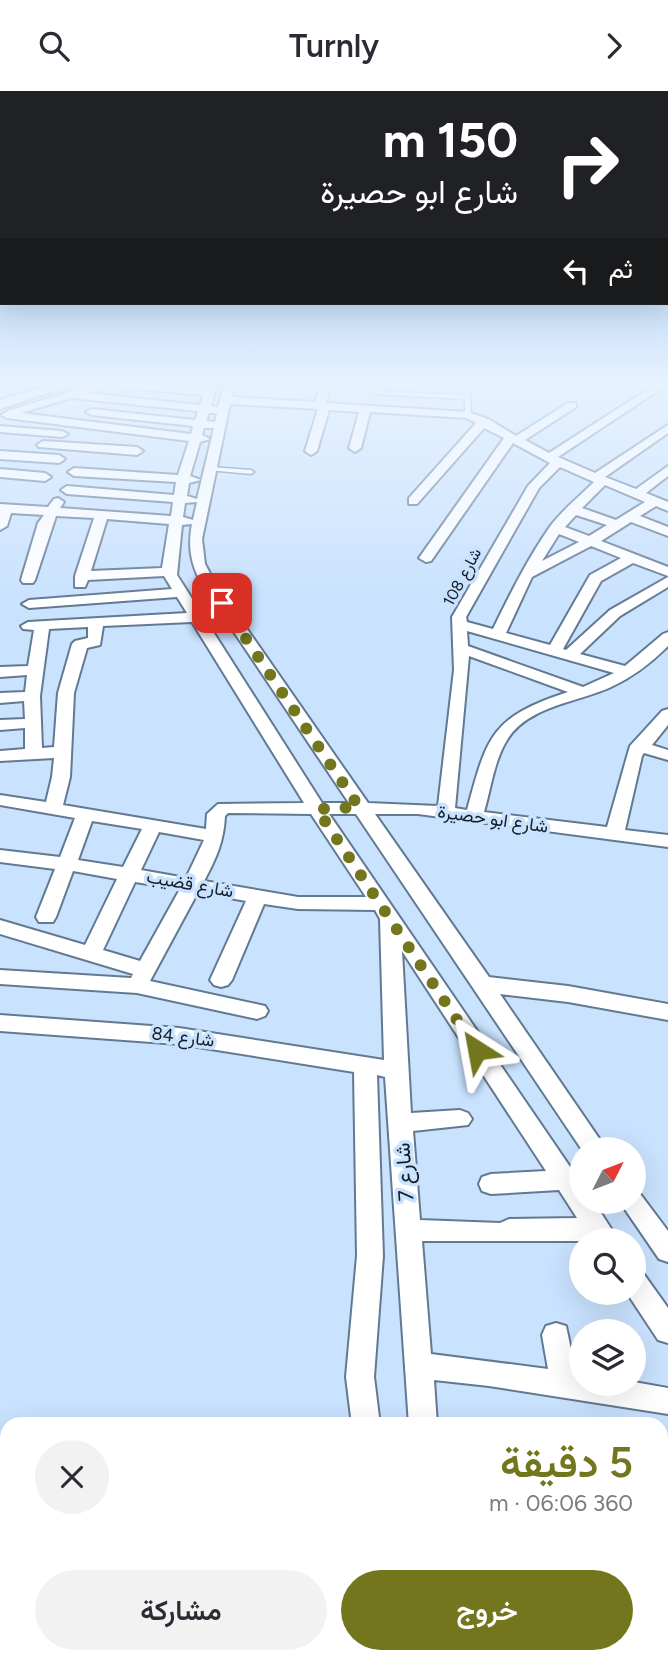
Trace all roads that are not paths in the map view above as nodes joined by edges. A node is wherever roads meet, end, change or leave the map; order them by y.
1 (35, 457) edge
2 (100, 457) edge
3 (134, 457) edge
4 (191, 457) edge
5 (212, 457) edge
6 (451, 457) edge
7 (500, 457) edge
8 (551, 457) edge
9 (628, 457) edge
10 (58, 459) dead end
11 (554, 459) junction
12 (668, 470) edge
13 (0, 473) edge
14 (251, 473) dead end
15 (94, 474) junction
16 (209, 475) junction
17 (127, 476) junction
18 (45, 477) dead end
19 (183, 479) junction
20 (599, 479) junction
21 (70, 482) junction
22 (636, 495) junction
23 (179, 499) junction
24 (203, 501) junction
25 (412, 501) dead end
26 (654, 502) junction
27 (668, 507) edge
28 (3, 508) edge
29 (572, 509) junction
30 (51, 511) junction
31 (102, 514) junction
32 (175, 520) junction
33 (625, 521) junction
34 (199, 522) junction
35 (0, 526) edge
36 (556, 528) junction
37 (668, 532) edge
38 (591, 541) junction
39 (426, 558) dead end
40 (632, 558) junction
41 (168, 572) junction
42 (668, 572) edge
43 (526, 575) junction
44 (29, 580) dead end
45 (668, 580) edge
46 (179, 593) junction
47 (29, 604) dead end
48 (194, 617) junction
49 (96, 622) junction
50 (458, 624) junction
51 (498, 635) junction
52 (668, 637) edge
53 (460, 648) junction
54 (554, 651) junction
55 (569, 656) junction
56 (35, 670) junction
57 (0, 672) edge
58 (627, 672) junction
59 (584, 693) junction
60 (32, 696) junction
61 (0, 698) edge
62 (666, 718) edge
63 (33, 723) junction
64 (0, 725) edge
65 (638, 746) junction
66 (63, 752) junction
67 (34, 754) junction
68 (668, 755) edge
69 (0, 756) edge
70 (0, 800) edge
71 (359, 807) junction
72 (53, 808) junction
73 (317, 809) junction
74 (446, 812) junction
75 (86, 814) junction
76 (474, 816) junction
77 (153, 825) junction
78 (614, 835) junction
79 (215, 836) junction
80 (668, 841) edge
81 (0, 856) edge
82 (66, 864) junction
83 (130, 874) junction
84 (194, 884) junction
85 (258, 897) junction
86 (385, 912) junction
87 (46, 917) dead end
88 (0, 927) edge
89 (90, 955) junction
90 (0, 977) edge
91 (141, 978) junction
92 (221, 979) dead end
93 (481, 983) junction
94 (257, 1011) dead end
95 (668, 1012) edge
96 (0, 1023) edge
97 (365, 1063) junction
98 (396, 1070) junction
99 (460, 1119) dead end
100 (400, 1123) junction
101 (587, 1137) edge
102 (565, 1180) junction
103 (491, 1184) dead end
104 (642, 1215) edge
105 (597, 1228) edge
106 (408, 1230) junction
107 (569, 1234) edge
108 (668, 1251) edge
109 (646, 1299) edge
110 (668, 1331) edge
111 (556, 1335) dead end
112 (419, 1366) junction
113 (564, 1384) junction
114 (668, 1401) edge
115 (365, 1417) edge
116 (422, 1417) edge

1 - 10 street
2 - 15 street
3 - 17 street
4 - 19 street
5 - 16 street
6 - 25 street
7 - 39 street
8 - 11 street
9 - 20 street
11 - 20 street
11 - 50 street, شارع 108
12 - 22 street
13 - 18 street
14 - 16 lane
15 - 17 street
15 - 21 street
16 - 19 street
16 - 24 street
17 - 19 street
19 - 23 street
20 - 22 street
20 - 29 street
21 - 23 street
21 - 30 street
22 - 26 street
23 - 24 street
23 - 32 street
24 - 34 street
26 - 27 street
26 - 33 street
28 - 30 street
28 - 35 street
29 - 33 street
29 - 36 street
30 - 31 street
30 - 44 street
31 - 32 street
31 - 41 street
32 - 34 street
32 - 41 street
33 - 37 street
33 - 38 street
34 - 71 street
36 - 38 street
36 - 43 street
38 - 40 street
38 - 43 street
40 - 42 street
40 - 54 street
41 - 46 street
43 - 51 street
45 - 55 street
46 - 47 street
46 - 48 street
48 - 49 street
48 - 73 street
49 - 56 street
49 - 66 street
50 - 51 street
50 - 53 street, شارع 108
51 - 54 street
52 - 58 street
53 - 59 street
53 - 74 street, شارع 108
54 - 55 street
55 - 58 street
56 - 57 street
56 - 60 street
58 - 59 street
59 - 76 street
60 - 61 street
60 - 63 street
62 - 65 street
63 - 64 street
63 - 67 street
65 - 68 street
65 - 78 street
66 - 67 street
66 - 72 street
67 - 69 street
70 - 72 street
71 - 73 street, شارع ابو حصيرة
71 - 74 street, شارع ابو حصيرة
71 - 93 street
72 - 75 street
73 - 79 street, شارع ابو حصيرة
73 - 86 street
74 - 76 street, شارع ابو حصيرة
75 - 77 street
75 - 82 street
76 - 78 street, شارع ابو حصيرة
77 - 79 street
77 - 83 street
78 - 80 street, شارع ابو حصيرة
79 - 84 street
81 - 82 street, شارع قضيب
82 - 83 street, شارع قضيب
82 - 87 street
83 - 84 street, شارع قضيب
83 - 89 street
84 - 85 street, شارع قضيب
84 - 91 street
85 - 86 street, شارع قضيب
85 - 92 street
86 - 98 street, شارع 7
86 - 102 street
88 - 89 street
89 - 91 street
90 - 91 street
91 - 94 street
93 - 95 street
93 - 101 street
96 - 97 street, شارع 84
97 - 98 street, شارع 84
97 - 115 street
98 - 100 street, شارع 7
99 - 100 street
100 - 106 street, شارع 7
102 - 103 street
102 - 105 street
104 - 108 street
106 - 107 street
106 - 112 street, شارع 7
109 - 110 street
111 - 113 street
112 - 113 street
112 - 116 street, شارع 7
113 - 114 street

